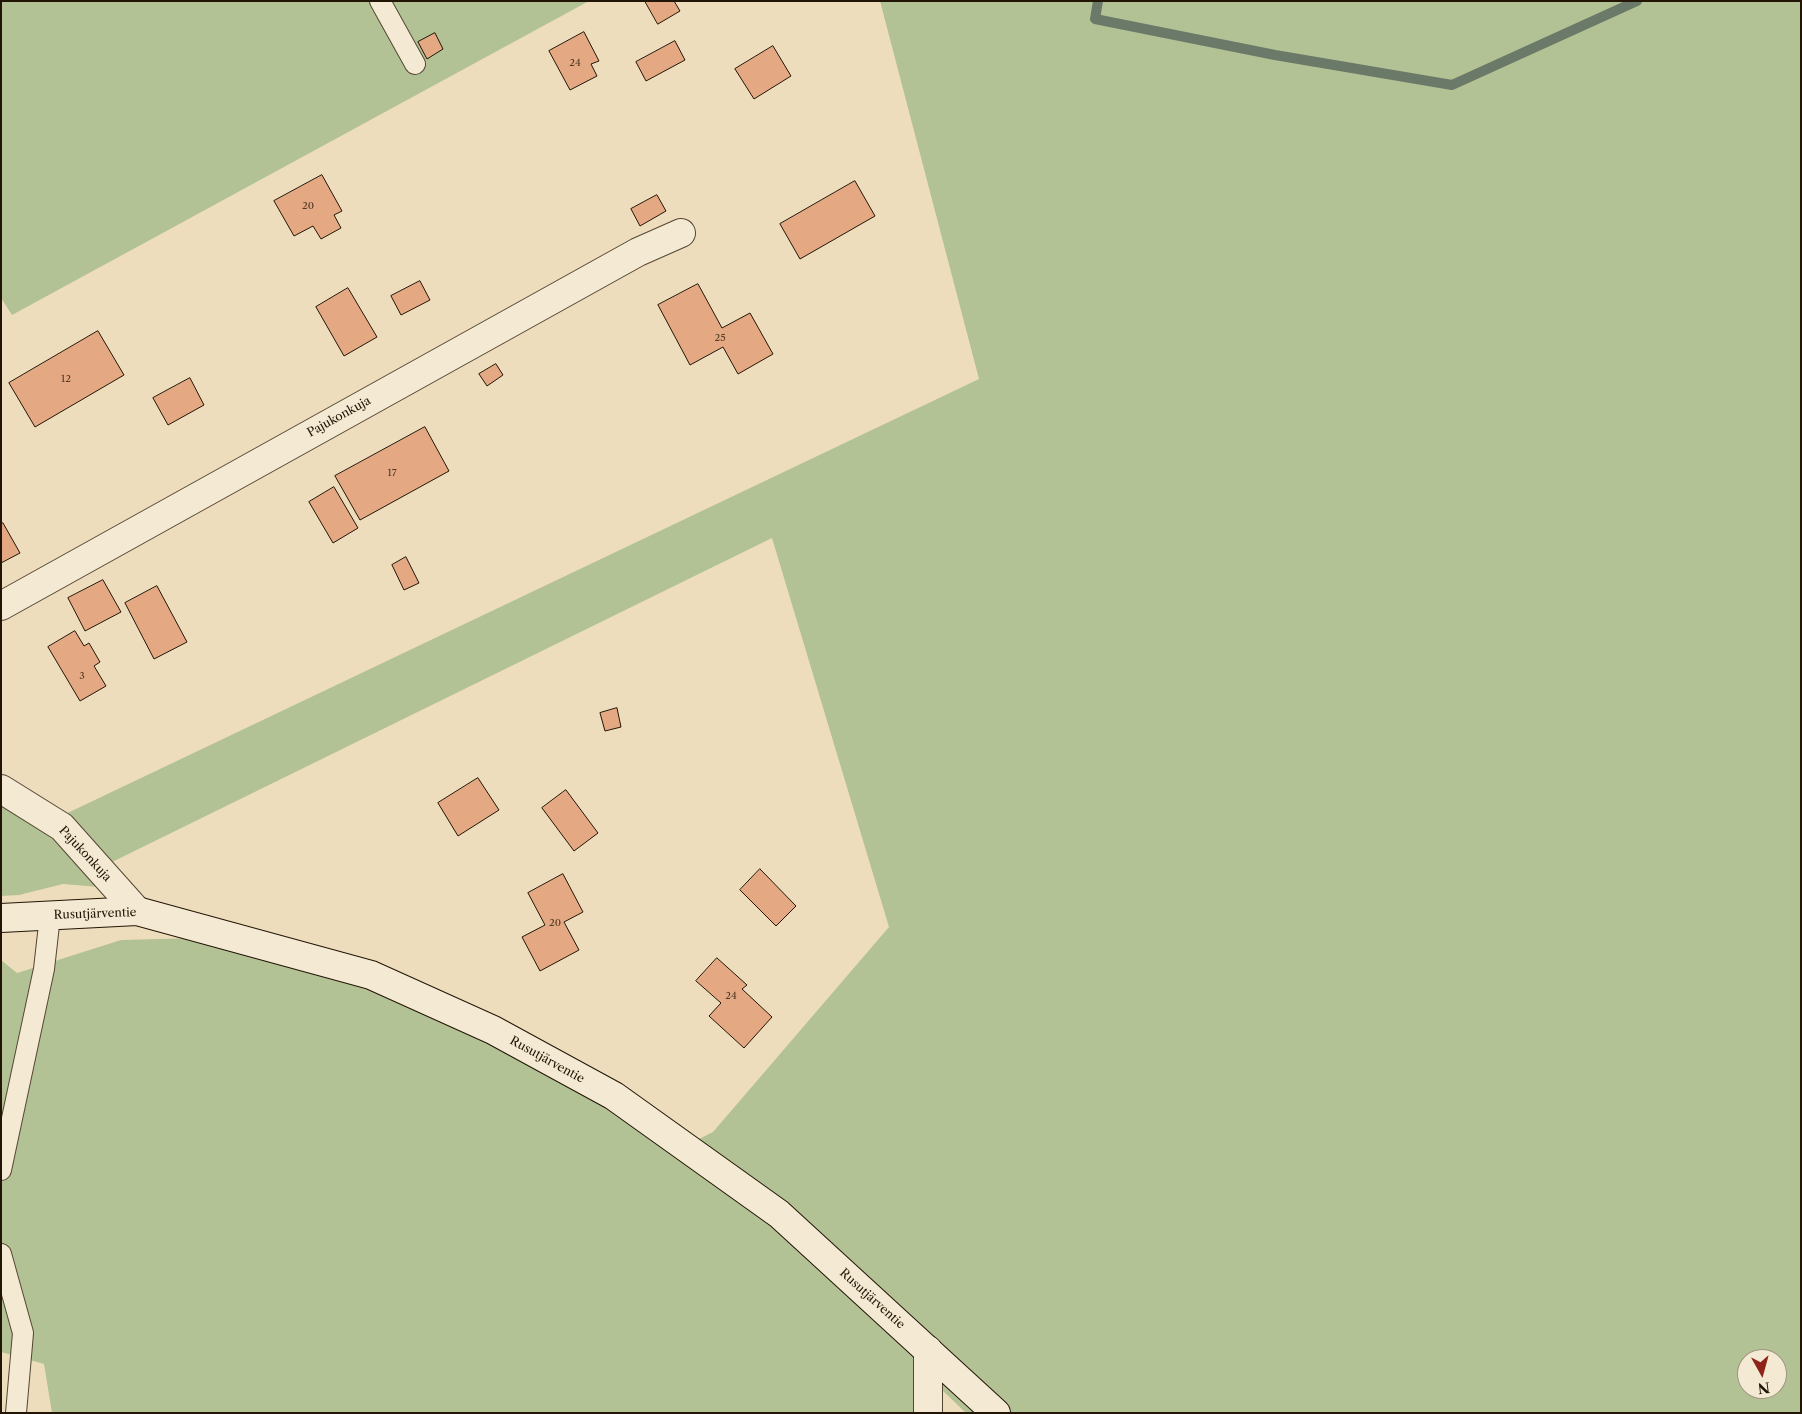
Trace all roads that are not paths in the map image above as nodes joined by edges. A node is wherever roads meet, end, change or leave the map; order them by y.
1 (380, 1) edge
2 (415, 64) dead end
3 (681, 233) dead end
4 (1, 606) edge
5 (1, 790) edge
6 (137, 911) junction
7 (50, 916) junction
8 (1, 918) edge
9 (1, 1170) edge
10 (1, 1254) edge
11 (928, 1350) junction
12 (16, 1413) edge
13 (928, 1413) edge
14 (996, 1413) edge

1 - 2 lane
3 - 4 main road, Pajukonkuja
5 - 6 main road, Pajukonkuja
6 - 7 main road, Rusutjärventie
6 - 11 main road, Rusutjärventie
7 - 8 main road, Rusutjärventie
7 - 9 lane
10 - 12 lane
11 - 13 main road
11 - 14 main road, Rusutjärventie

